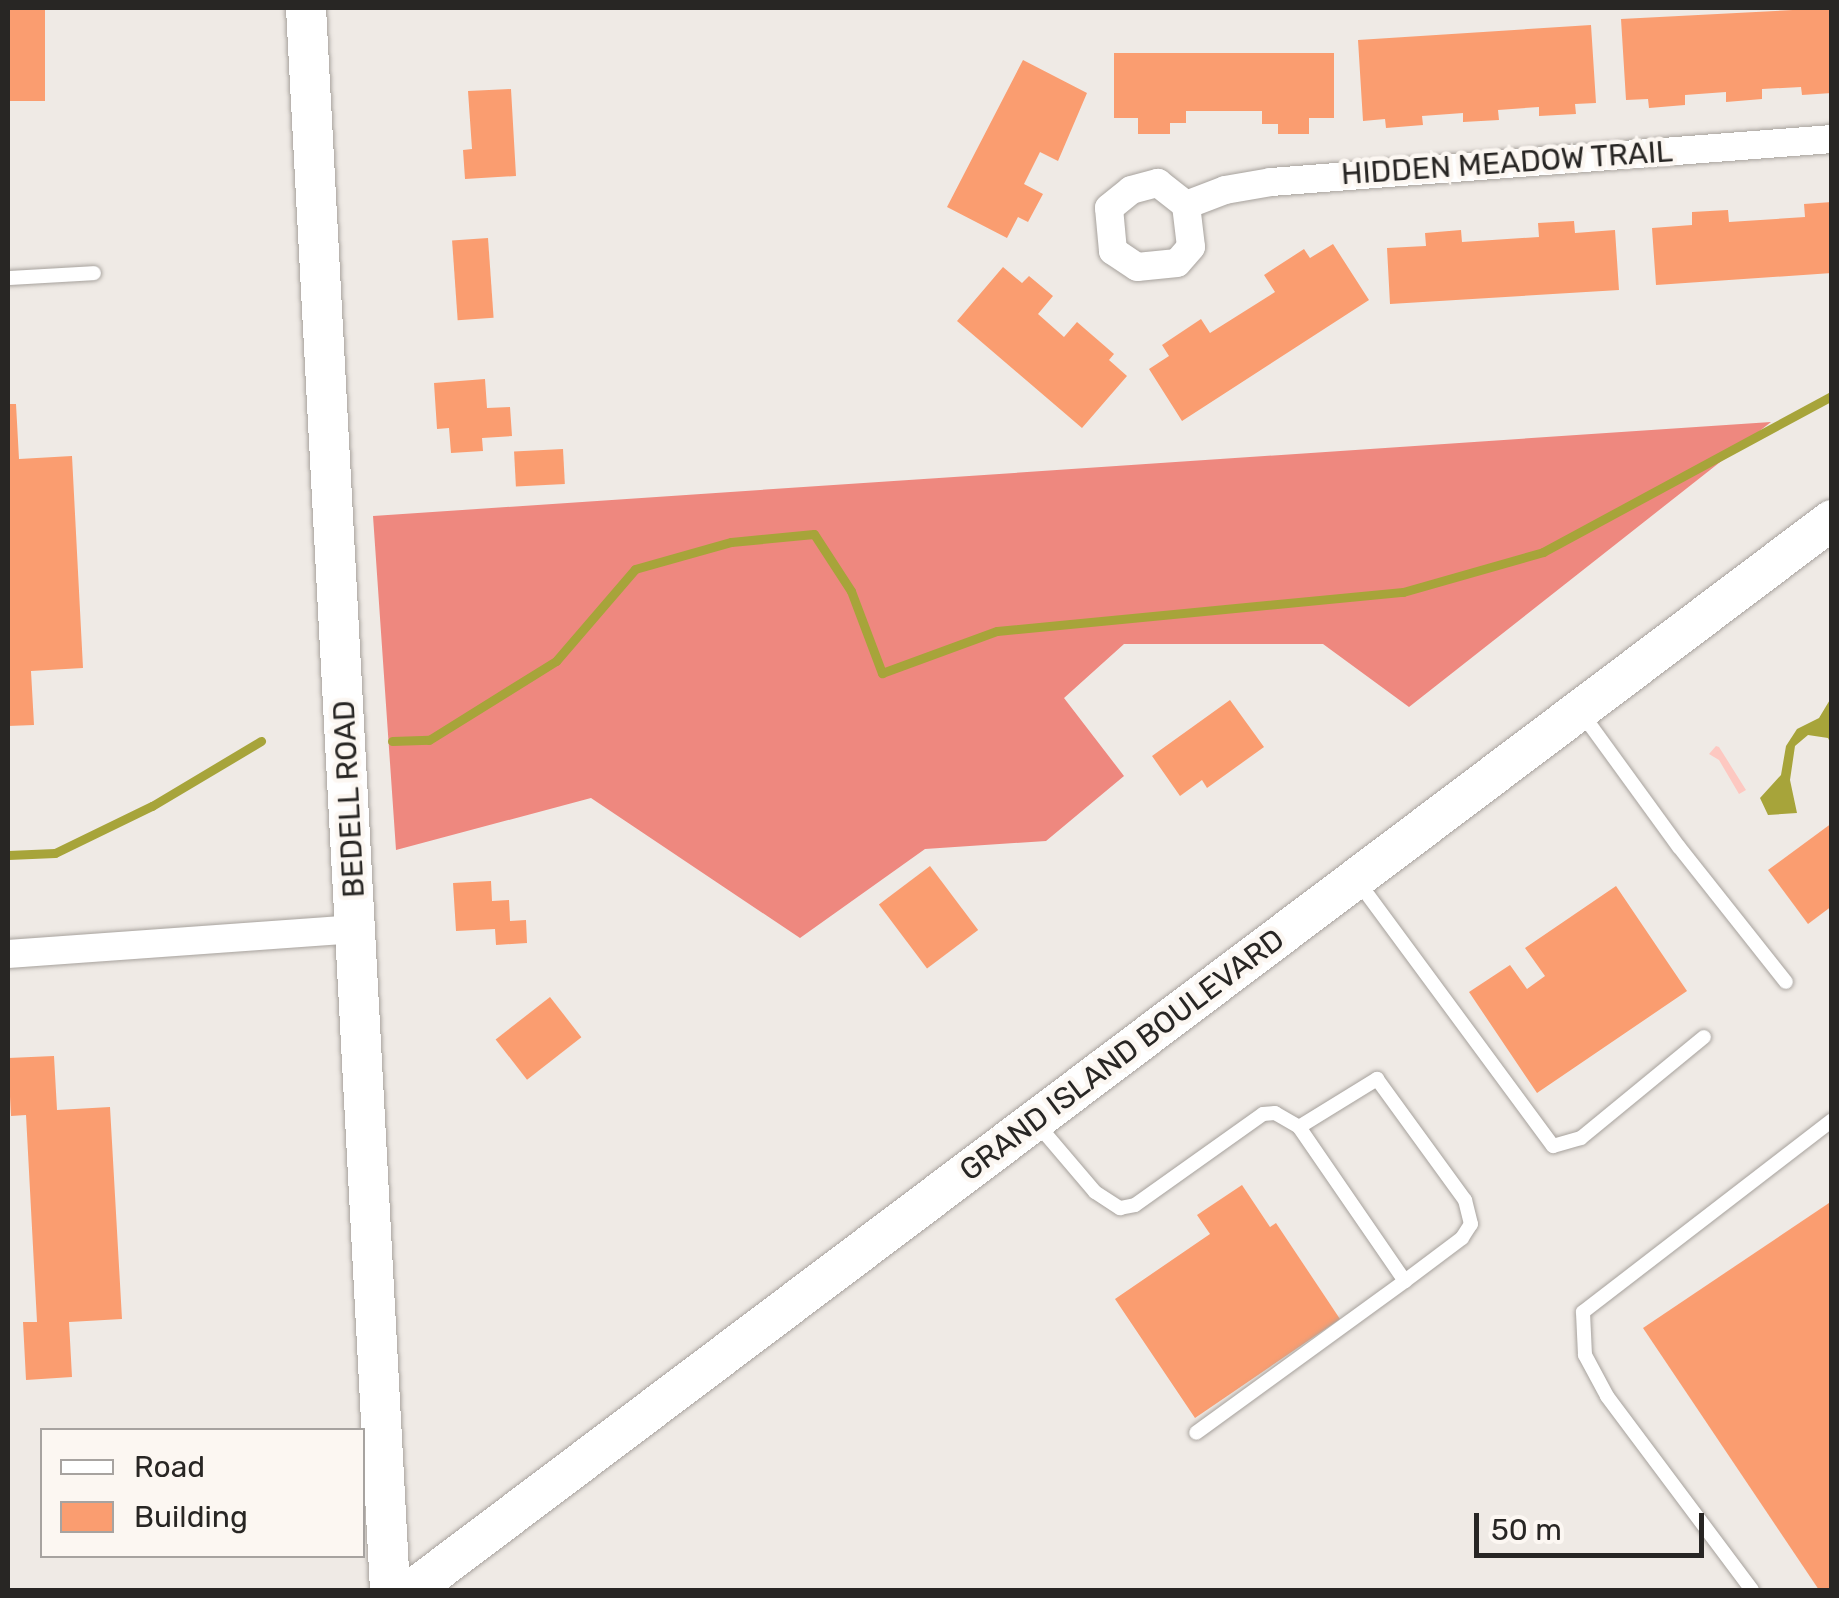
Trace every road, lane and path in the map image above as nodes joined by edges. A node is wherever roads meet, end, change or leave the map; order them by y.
1 (306, 8) edge
2 (1832, 139) edge
3 (1186, 206) dead end
4 (94, 273) dead end
5 (8, 278) edge
6 (1832, 520) edge
7 (1580, 710) junction
8 (1355, 878) junction
9 (356, 929) junction
10 (8, 954) edge
11 (1786, 982) dead end
12 (1704, 1037) dead end
13 (1832, 1120) edge
14 (1034, 1121) junction
15 (1299, 1127) junction
16 (1405, 1281) junction
17 (1196, 1433) dead end
18 (390, 1590) edge
19 (412, 1590) edge
20 (1752, 1590) edge

1 - 9 main road, BEDELL ROAD
2 - 3 street, HIDDEN MEADOW TRAIL
4 - 5 lane
6 - 7 main road, GRAND ISLAND BOULEVARD
7 - 8 main road, GRAND ISLAND BOULEVARD
7 - 11 lane
8 - 12 lane
8 - 14 main road, GRAND ISLAND BOULEVARD
9 - 10 street
9 - 18 main road, BEDELL ROAD
13 - 20 lane
14 - 15 lane
14 - 19 main road, GRAND ISLAND BOULEVARD
15 - 16 lane
15 - 16 lane
16 - 17 lane

